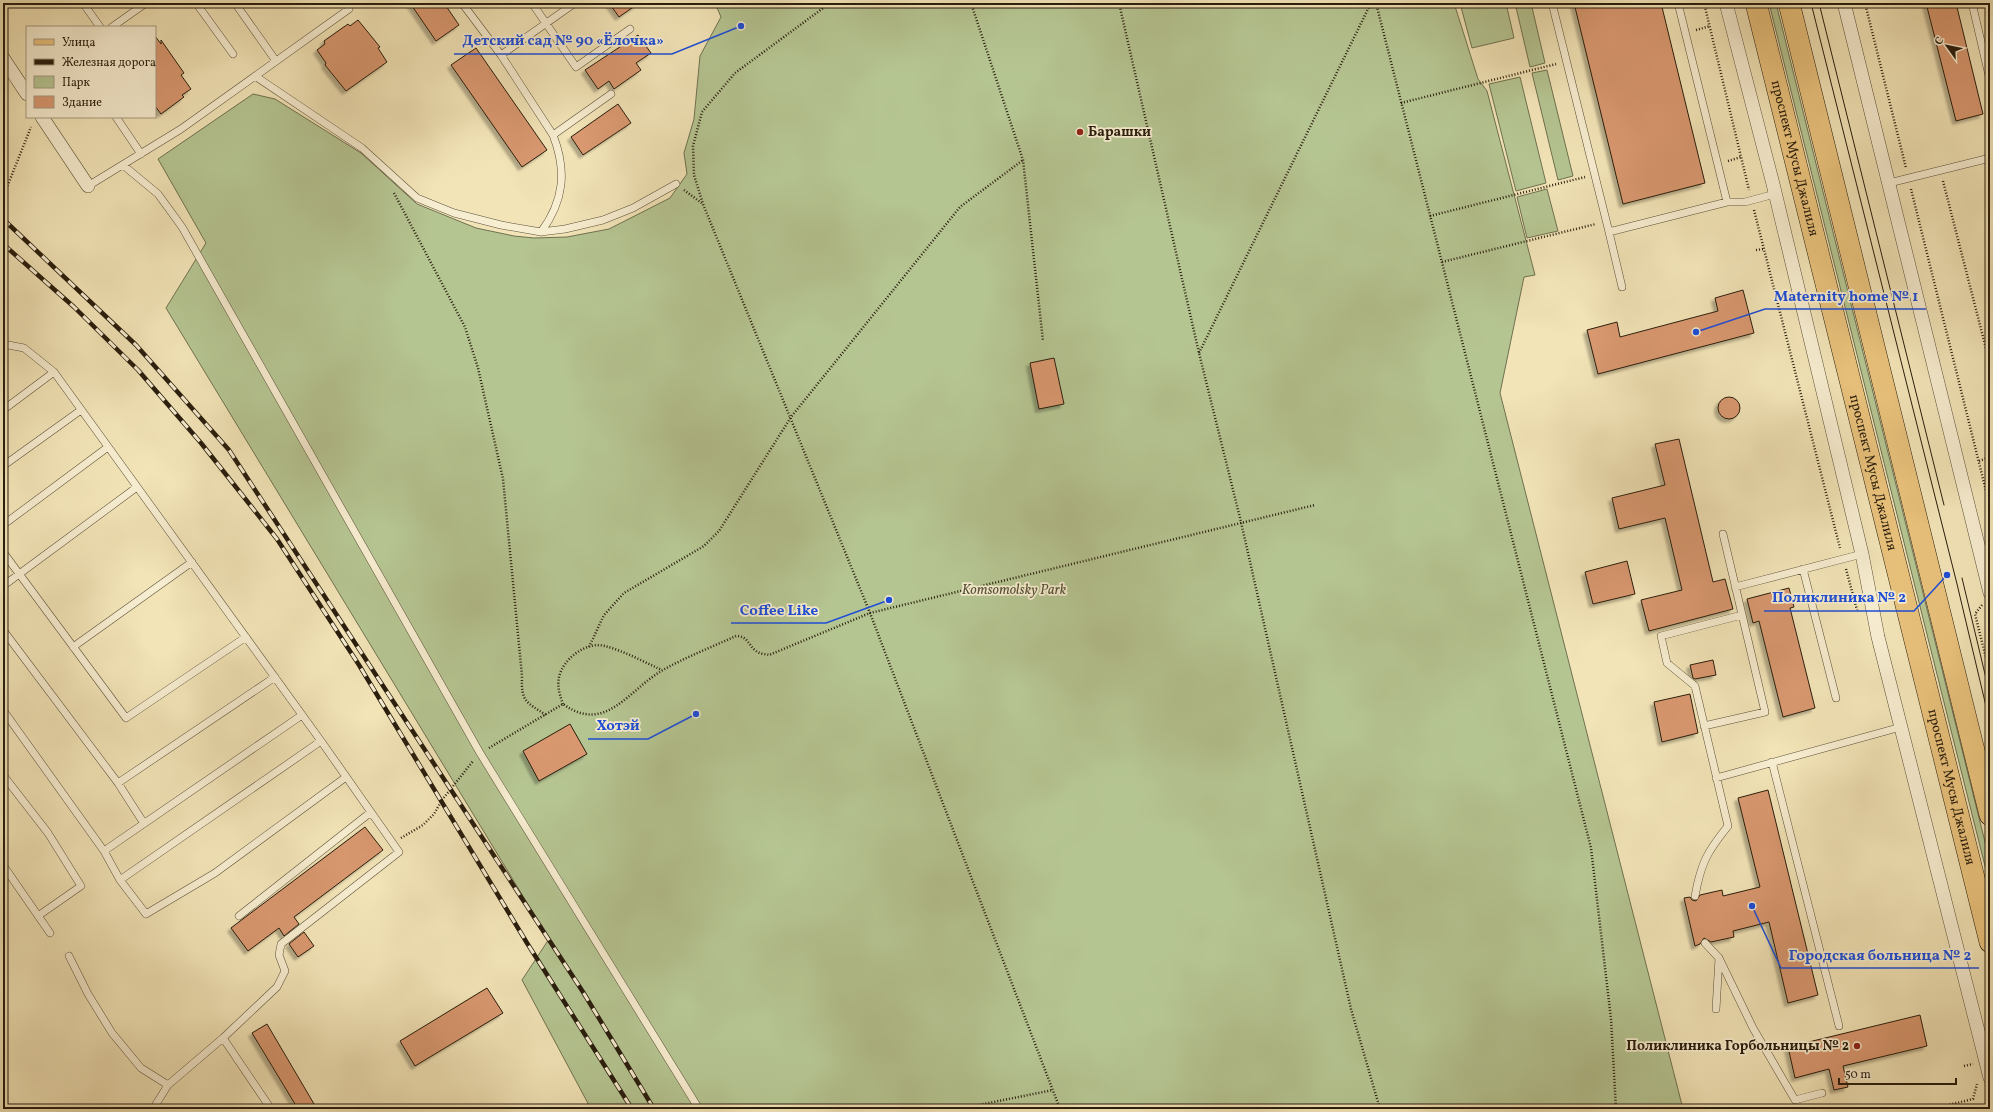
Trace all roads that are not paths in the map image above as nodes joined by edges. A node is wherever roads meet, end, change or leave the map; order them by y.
1 (83, 3) edge
2 (146, 3) edge
3 (196, 3) edge
4 (235, 3) edge
5 (345, 3) edge
6 (462, 3) edge
7 (532, 3) edge
8 (575, 3) edge
9 (1552, 3) edge
10 (1678, 3) edge
11 (1726, 3) edge
12 (1756, 3) edge
13 (1789, 3) edge
14 (1844, 3) edge
15 (1972, 3) edge
16 (546, 24) junction
17 (99, 26) edge
18 (113, 26) edge
19 (630, 29) dead end
20 (233, 54) dead end
21 (501, 55) junction
22 (3, 58) edge
23 (276, 61) junction
24 (255, 76) junction
25 (1990, 80) edge
26 (26, 92) edge
27 (611, 94) dead end
28 (117, 118) edge
29 (37, 121) edge
30 (552, 135) junction
31 (141, 154) junction
32 (1990, 158) edge
33 (122, 165) junction
34 (1889, 183) junction
35 (676, 184) road end
36 (88, 186) joint
37 (1775, 194) junction
38 (1727, 202) junction
39 (541, 232) junction
40 (1609, 232) junction
41 (1622, 287) dead end
42 (3, 344) edge
43 (54, 372) junction
44 (3, 410) edge
45 (81, 410) junction
46 (108, 447) junction
47 (3, 466) edge
48 (137, 487) junction
49 (3, 526) edge
50 (1723, 534) dead end
51 (3, 552) edge
52 (1862, 554) junction
53 (192, 562) junction
54 (1803, 569) junction
55 (1988, 571) edge
56 (19, 574) junction
57 (3, 586) edge
58 (1735, 587) junction
59 (1990, 593) edge
60 (1742, 615) junction
61 (3, 630) edge
62 (246, 637) junction
63 (73, 647) junction
64 (275, 677) junction
65 (1836, 698) dead end
66 (3, 710) edge
67 (302, 714) junction
68 (1704, 726) junction
69 (1901, 727) junction
70 (321, 740) junction
71 (1772, 762) junction
72 (3, 775) edge
73 (346, 777) junction
74 (1716, 778) junction
75 (118, 783) junction
76 (371, 812) junction
77 (1990, 815) edge
78 (143, 822) junction
79 (104, 851) junction
80 (3, 865) edge
81 (120, 880) junction
82 (1695, 896) dead end
83 (38, 916) junction
84 (239, 916) dead end
85 (50, 933) dead end
86 (1990, 942) edge
87 (1706, 943) dead end
88 (69, 956) dead end
89 (1719, 958) junction
90 (1716, 1009) dead end
91 (1839, 1026) dead end
92 (223, 1038) junction
93 (1985, 1077) edge
94 (168, 1085) junction
95 (1822, 1093) dead end
96 (153, 1109) edge
97 (271, 1109) edge
98 (699, 1109) edge

1 - 17 lane
2 - 18 lane
3 - 20 lane
4 - 23 lane
5 - 23 lane
6 - 21 lane
7 - 16 lane
8 - 16 lane
9 - 40 lane
10 - 38 lane
11 - 37 street
12 - 86 main road, проспект Мусы Джалиля
13 - 77 main road
14 - 34 street
15 - 25 lane
16 - 19 lane
16 - 21 lane
21 - 30 lane
22 - 26 street
23 - 24 lane
24 - 31 lane
24 - 39 lane
27 - 30 lane
28 - 31 lane
29 - 36 street
30 - 39 lane
31 - 33 lane
32 - 34 lane
33 - 36 lane
33 - 98 lane
34 - 55 street
35 - 39 lane
37 - 38 lane
37 - 52 street
38 - 40 lane
40 - 41 lane
42 - 43 lane
43 - 44 lane
43 - 45 lane
45 - 46 lane
45 - 47 lane
46 - 48 lane
46 - 49 lane
48 - 53 lane
48 - 56 lane
50 - 58 lane
51 - 56 lane
52 - 54 lane
52 - 69 street
53 - 62 lane
53 - 63 lane
54 - 58 lane
54 - 65 lane
55 - 59 street
56 - 57 lane
56 - 63 lane
58 - 60 lane
60 - 68 lane
60 - 68 lane
61 - 75 lane
62 - 63 lane
62 - 64 lane
64 - 67 lane
64 - 75 lane
66 - 79 lane
67 - 70 lane
67 - 78 lane
68 - 74 lane
69 - 71 lane
69 - 93 street
70 - 73 lane
70 - 81 lane
71 - 74 lane
71 - 91 lane
72 - 83 lane
73 - 76 lane
73 - 81 lane
74 - 82 lane
75 - 78 lane
76 - 84 lane
76 - 92 lane
78 - 79 lane
79 - 81 lane
80 - 83 lane
83 - 85 lane
87 - 89 lane
88 - 94 lane
89 - 90 lane
89 - 95 lane
92 - 94 lane
92 - 97 lane
94 - 96 lane

